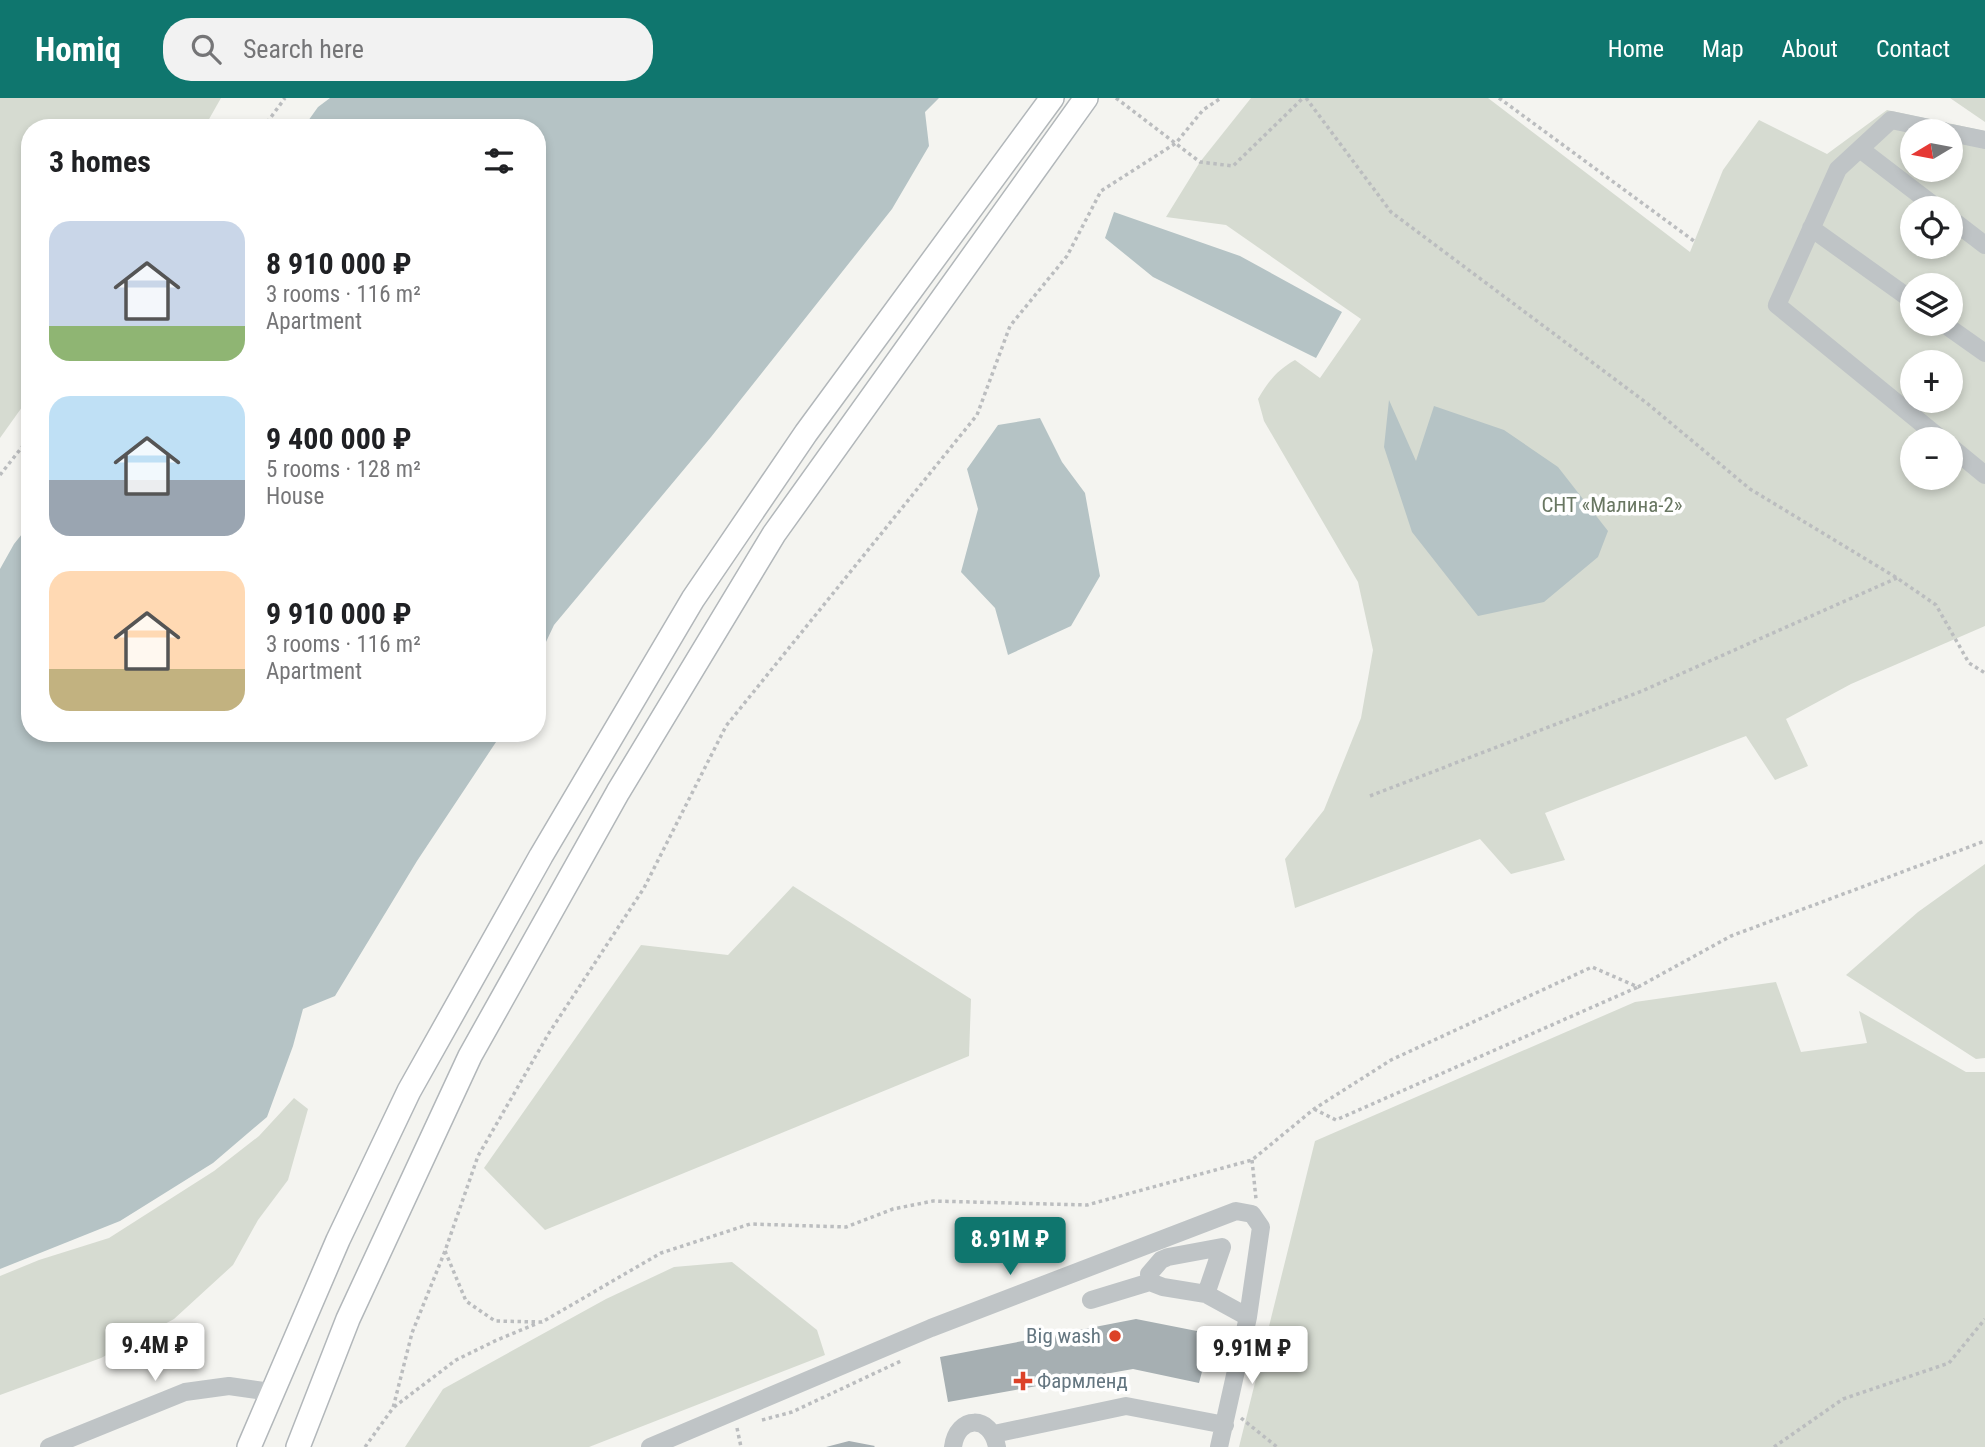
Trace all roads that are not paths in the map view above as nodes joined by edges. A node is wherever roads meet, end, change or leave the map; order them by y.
1 (1052, 98) edge
2 (1086, 98) edge
3 (1900, 122) edge
4 (1964, 136) edge
5 (1985, 140) edge
6 (1860, 149) junction
7 (1921, 196) edge
8 (1811, 228) junction
9 (1963, 228) edge
10 (1985, 245) edge
11 (1900, 292) edge
12 (1961, 336) edge
13 (1985, 353) edge
14 (1926, 427) edge
15 (1963, 457) edge
16 (1985, 475) edge
17 (1150, 1282) junction
18 (1206, 1294) junction
19 (1091, 1300) dead end
20 (1248, 1317) junction
21 (271, 1392) junction
22 (1226, 1416) junction
23 (995, 1440) edge
24 (49, 1447) edge
25 (249, 1447) edge
26 (298, 1447) edge
27 (650, 1447) edge
28 (953, 1447) edge
29 (1219, 1447) edge

1 - 21 main road
2 - 26 main road
3 - 6 street
4 - 5 street
6 - 7 street
6 - 8 street
8 - 11 street
8 - 14 street
9 - 10 street
12 - 13 street
15 - 16 street
17 - 18 street
17 - 18 street
17 - 19 street
18 - 20 street
20 - 22 street
20 - 27 street
21 - 24 street
21 - 25 main road
22 - 23 street
22 - 29 street
23 - 28 street

